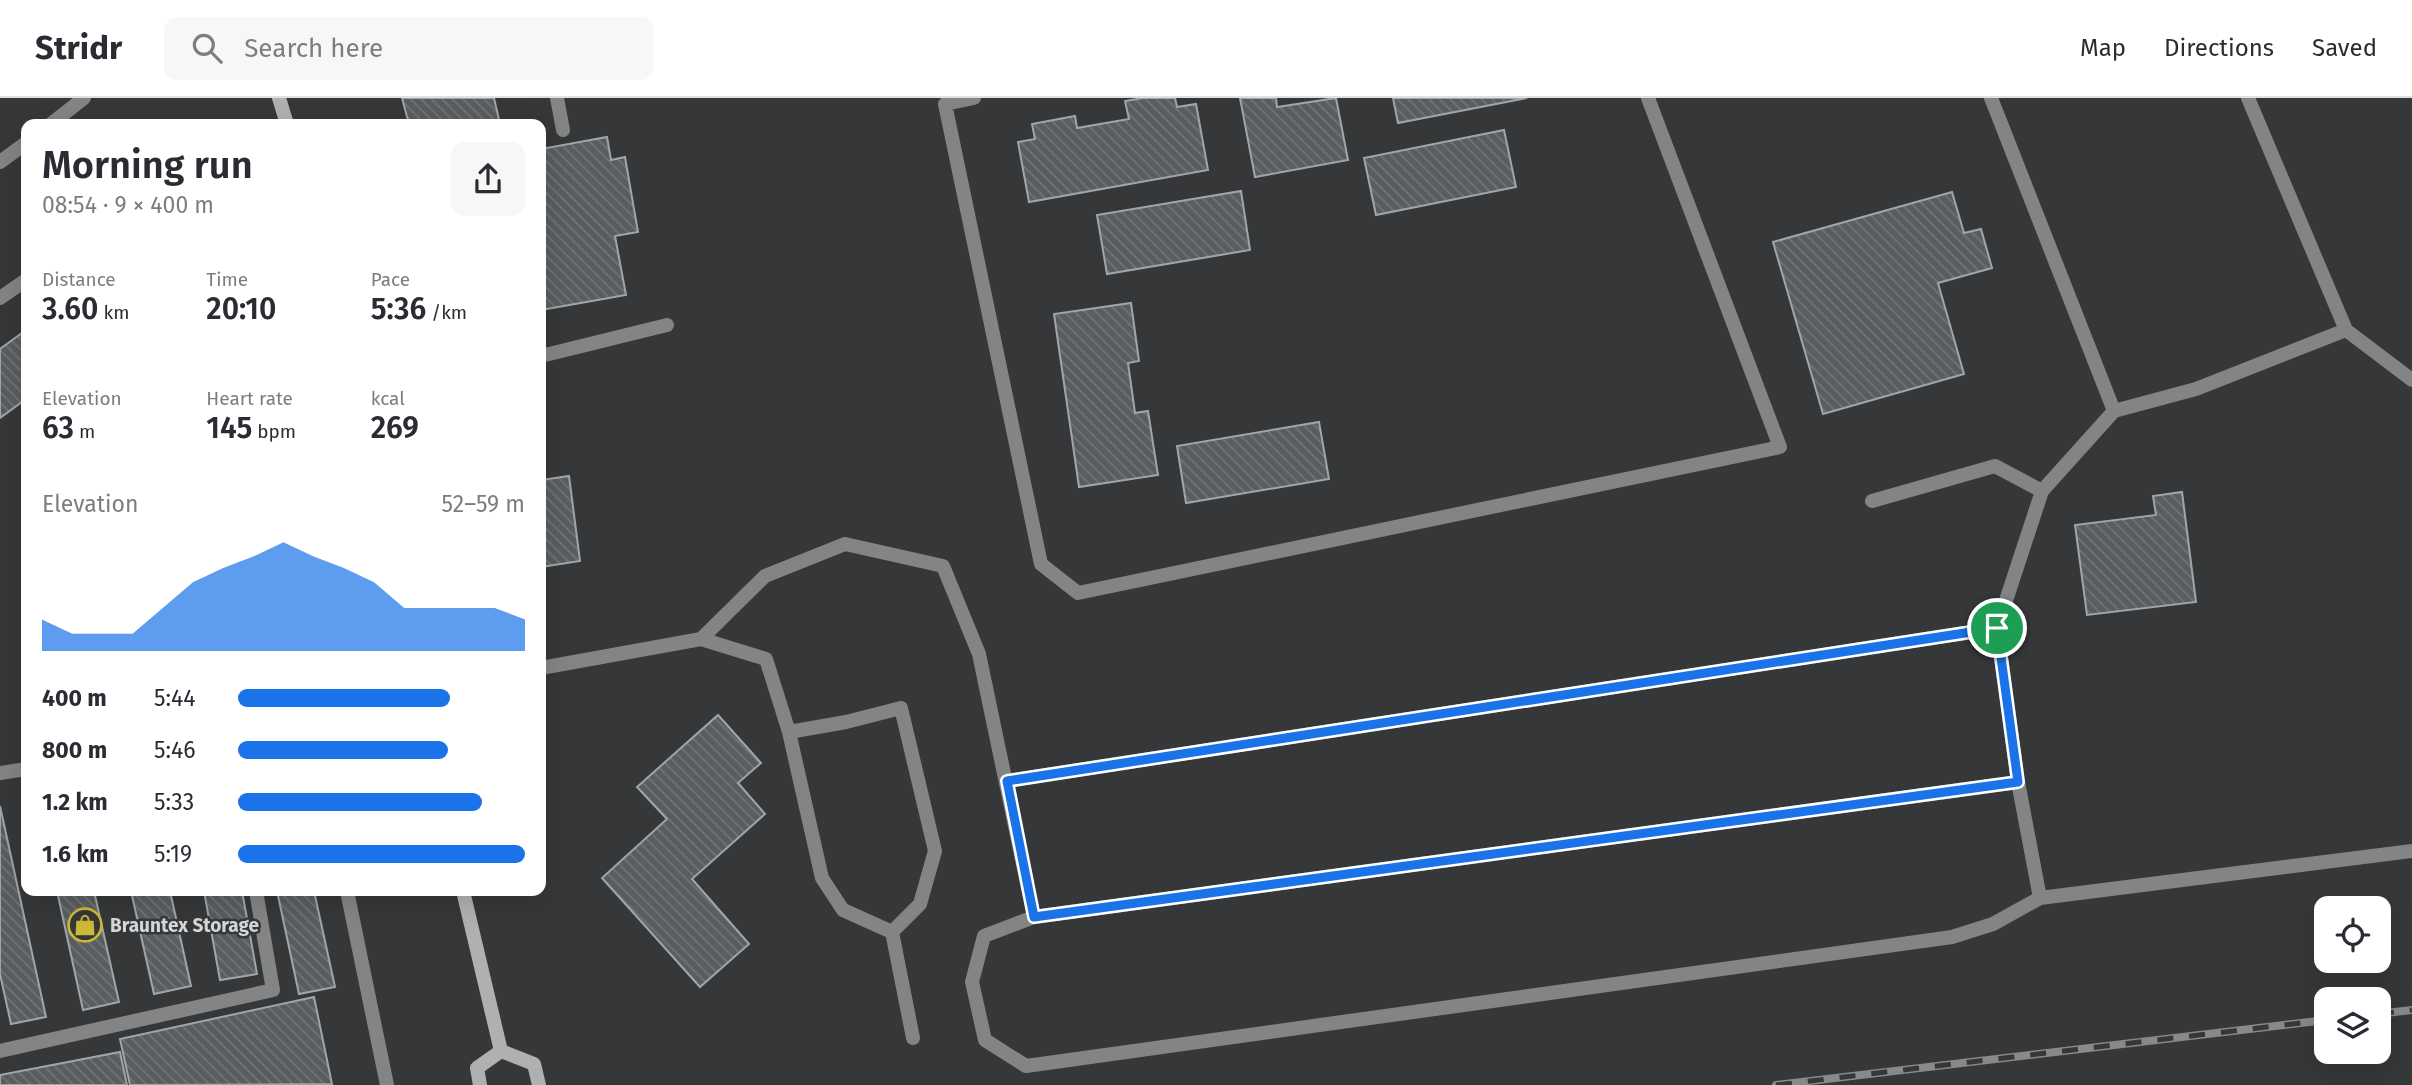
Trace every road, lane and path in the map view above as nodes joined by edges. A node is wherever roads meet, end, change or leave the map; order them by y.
1 (84, 98) edge
2 (279, 98) edge
3 (556, 98) edge
4 (975, 98) edge
5 (1647, 98) edge
6 (1991, 98) edge
7 (2248, 98) edge
8 (57, 119) edge
9 (285, 119) edge
10 (563, 130) dead end
11 (21, 147) edge
12 (0, 162) edge
13 (21, 283) edge
14 (0, 298) edge
15 (667, 326) dead end
16 (2346, 330) junction
17 (546, 355) edge
18 (2412, 380) edge
19 (2114, 411) junction
20 (2042, 491) junction
21 (1872, 501) dead end
22 (1997, 628) junction
23 (701, 639) junction
24 (546, 667) edge
25 (789, 732) junction
26 (21, 770) edge
27 (0, 773) edge
28 (1007, 781) junction
29 (2018, 782) junction
30 (2412, 851) edge
31 (257, 896) edge
32 (347, 896) edge
33 (464, 896) edge
34 (2040, 898) junction
35 (1034, 917) junction
36 (892, 932) junction
37 (913, 1038) dead end
38 (0, 1051) edge
39 (501, 1051) junction
40 (387, 1085) edge
41 (480, 1085) edge
42 (539, 1085) edge

1 - 8 lane
2 - 9 main road
3 - 10 lane
4 - 5 lane
6 - 19 lane
7 - 16 lane
11 - 12 lane
13 - 14 lane
15 - 17 lane
16 - 18 lane
16 - 19 lane
19 - 20 lane
20 - 21 lane
20 - 22 lane
22 - 28 lane
22 - 29 lane
23 - 24 lane
23 - 25 lane
23 - 28 lane
25 - 36 lane
25 - 36 lane
26 - 27 lane
28 - 35 lane
29 - 34 lane
29 - 35 lane
30 - 34 lane
31 - 38 lane
32 - 40 lane
33 - 39 main road
34 - 35 lane
36 - 37 lane
39 - 41 main road
39 - 42 main road

